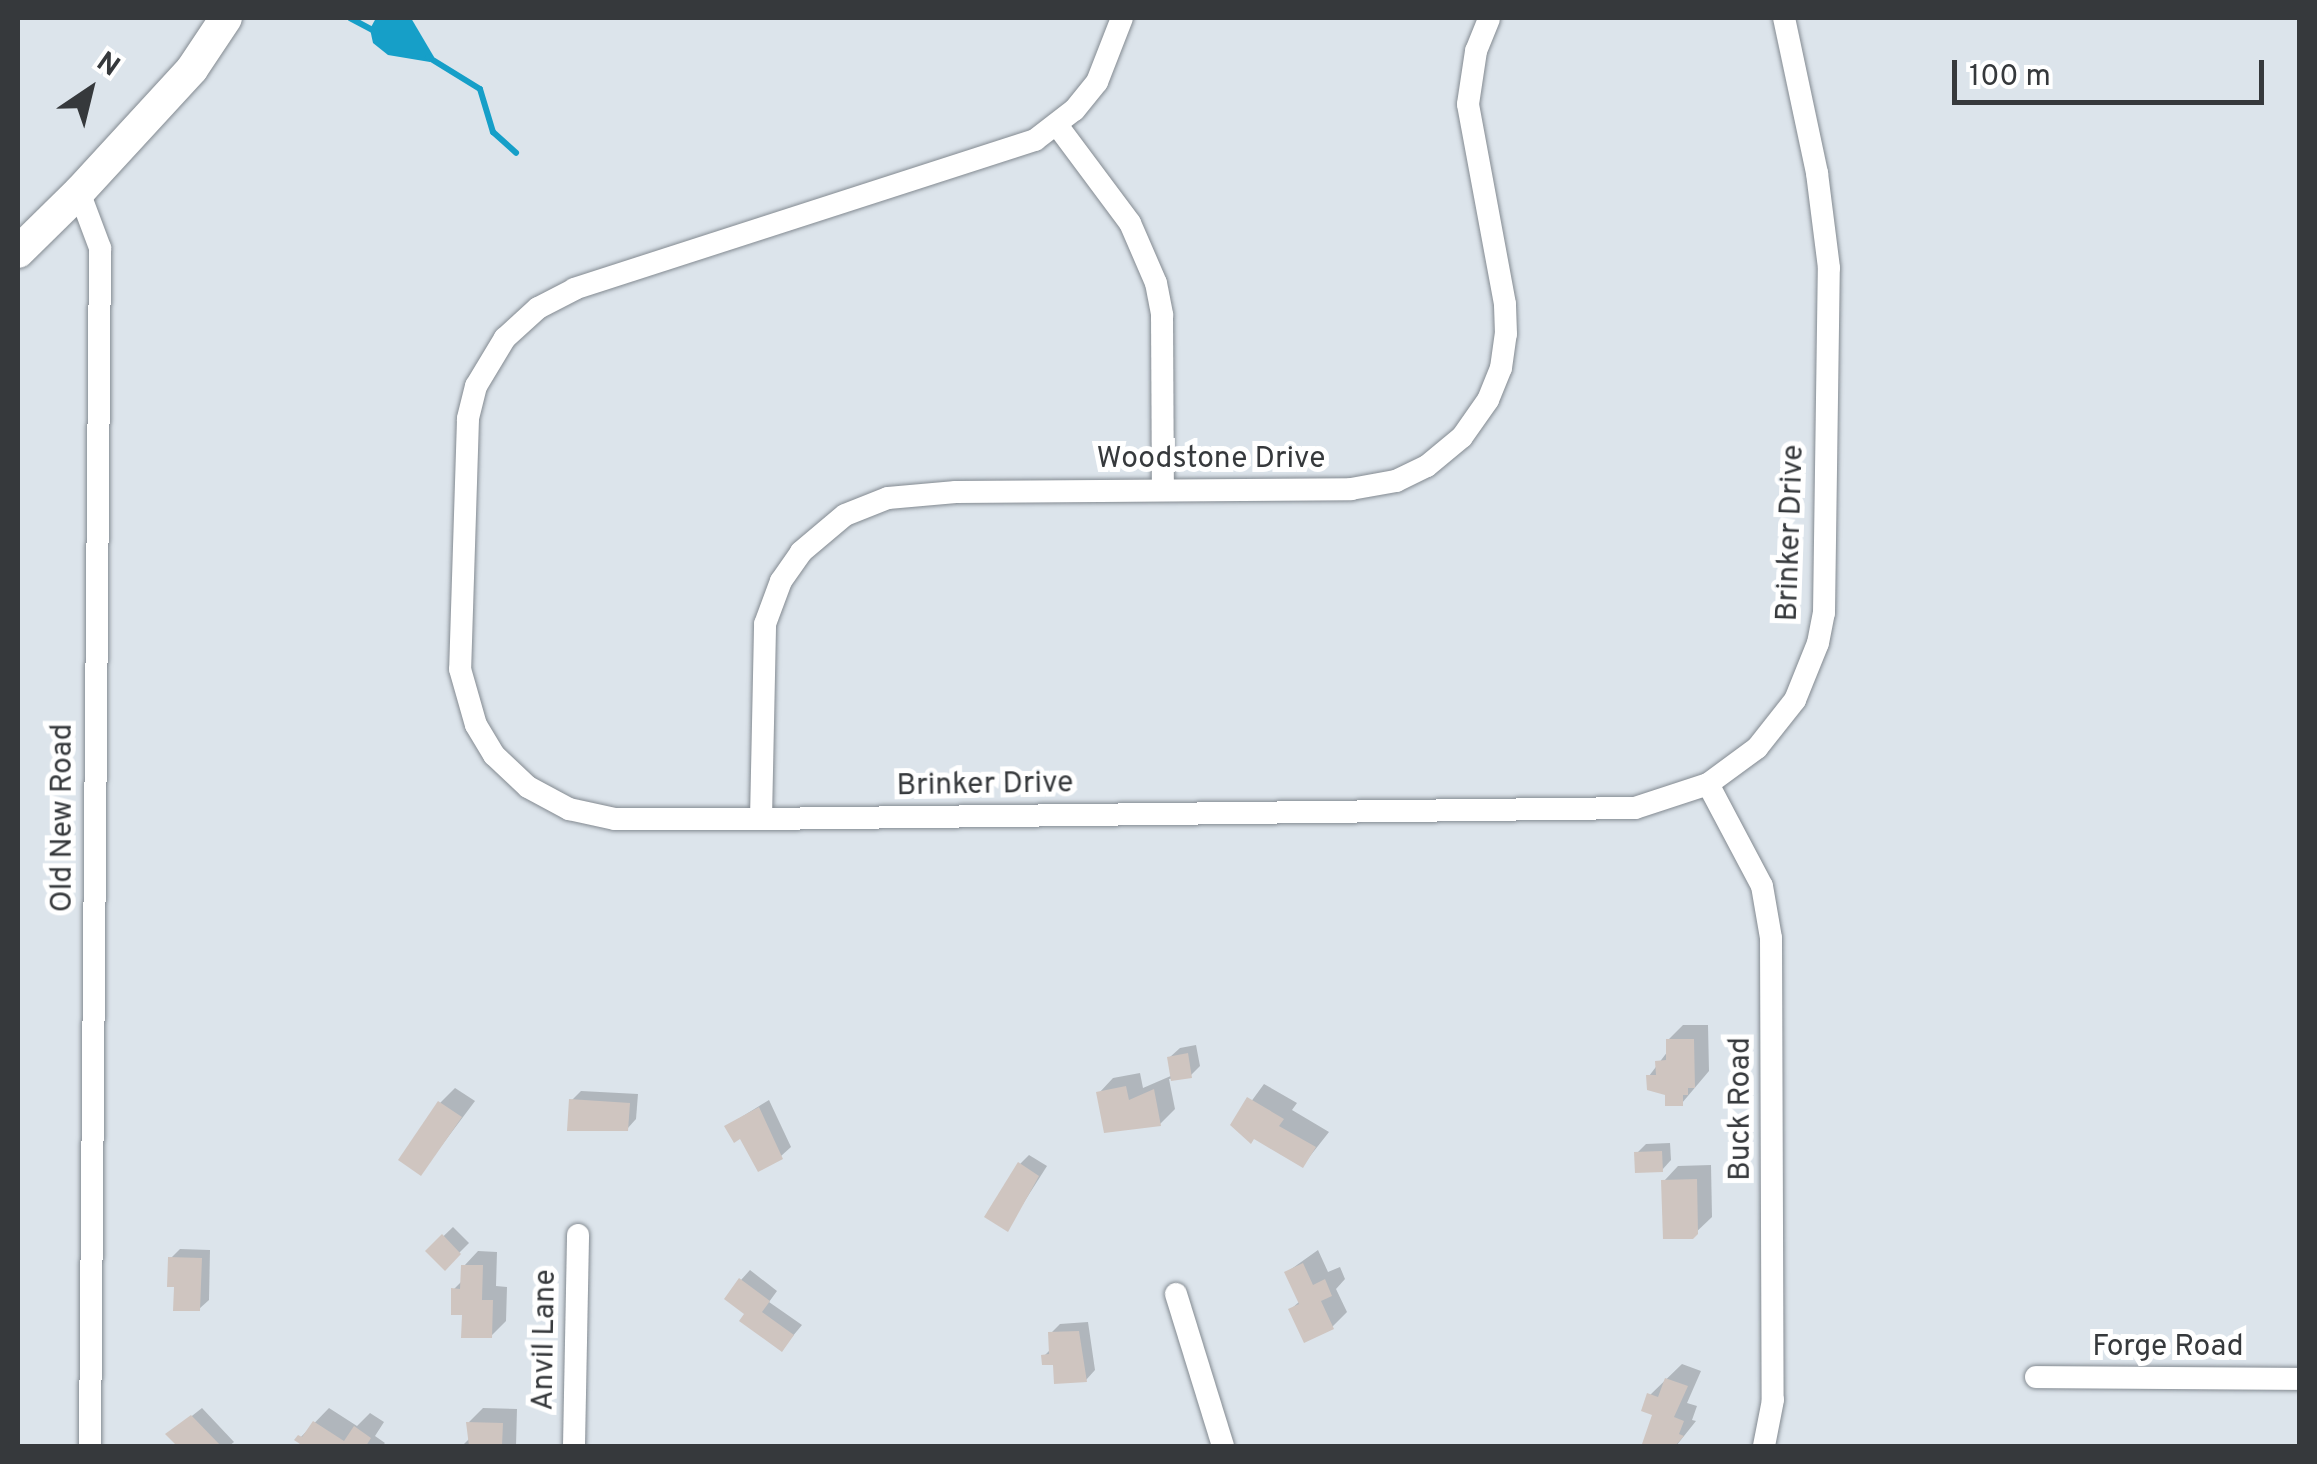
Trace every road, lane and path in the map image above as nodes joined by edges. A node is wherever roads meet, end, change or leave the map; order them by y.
1 (226, 18) edge
2 (1122, 18) edge
3 (1489, 18) edge
4 (1784, 18) edge
5 (1057, 126) junction
6 (79, 192) junction
7 (18, 252) edge
8 (1162, 489) junction
9 (1708, 784) junction
10 (762, 819) junction
11 (578, 1235) dead end
12 (1176, 1294) dead end
13 (2036, 1378) dead end
14 (2300, 1379) edge
15 (90, 1446) edge
16 (574, 1446) edge
17 (1223, 1446) edge
18 (1764, 1446) edge

1 - 6 street
2 - 5 street, Brinker Drive
3 - 8 street, Woodstone Drive
4 - 9 street, Brinker Drive
5 - 8 street
5 - 10 street, Brinker Drive
6 - 7 street
6 - 15 street, Old New Road
8 - 10 street, Woodstone Drive
9 - 10 street, Brinker Drive
9 - 18 street, Buck Road
11 - 16 street, Anvil Lane
12 - 17 street
13 - 14 street, Forge Road

